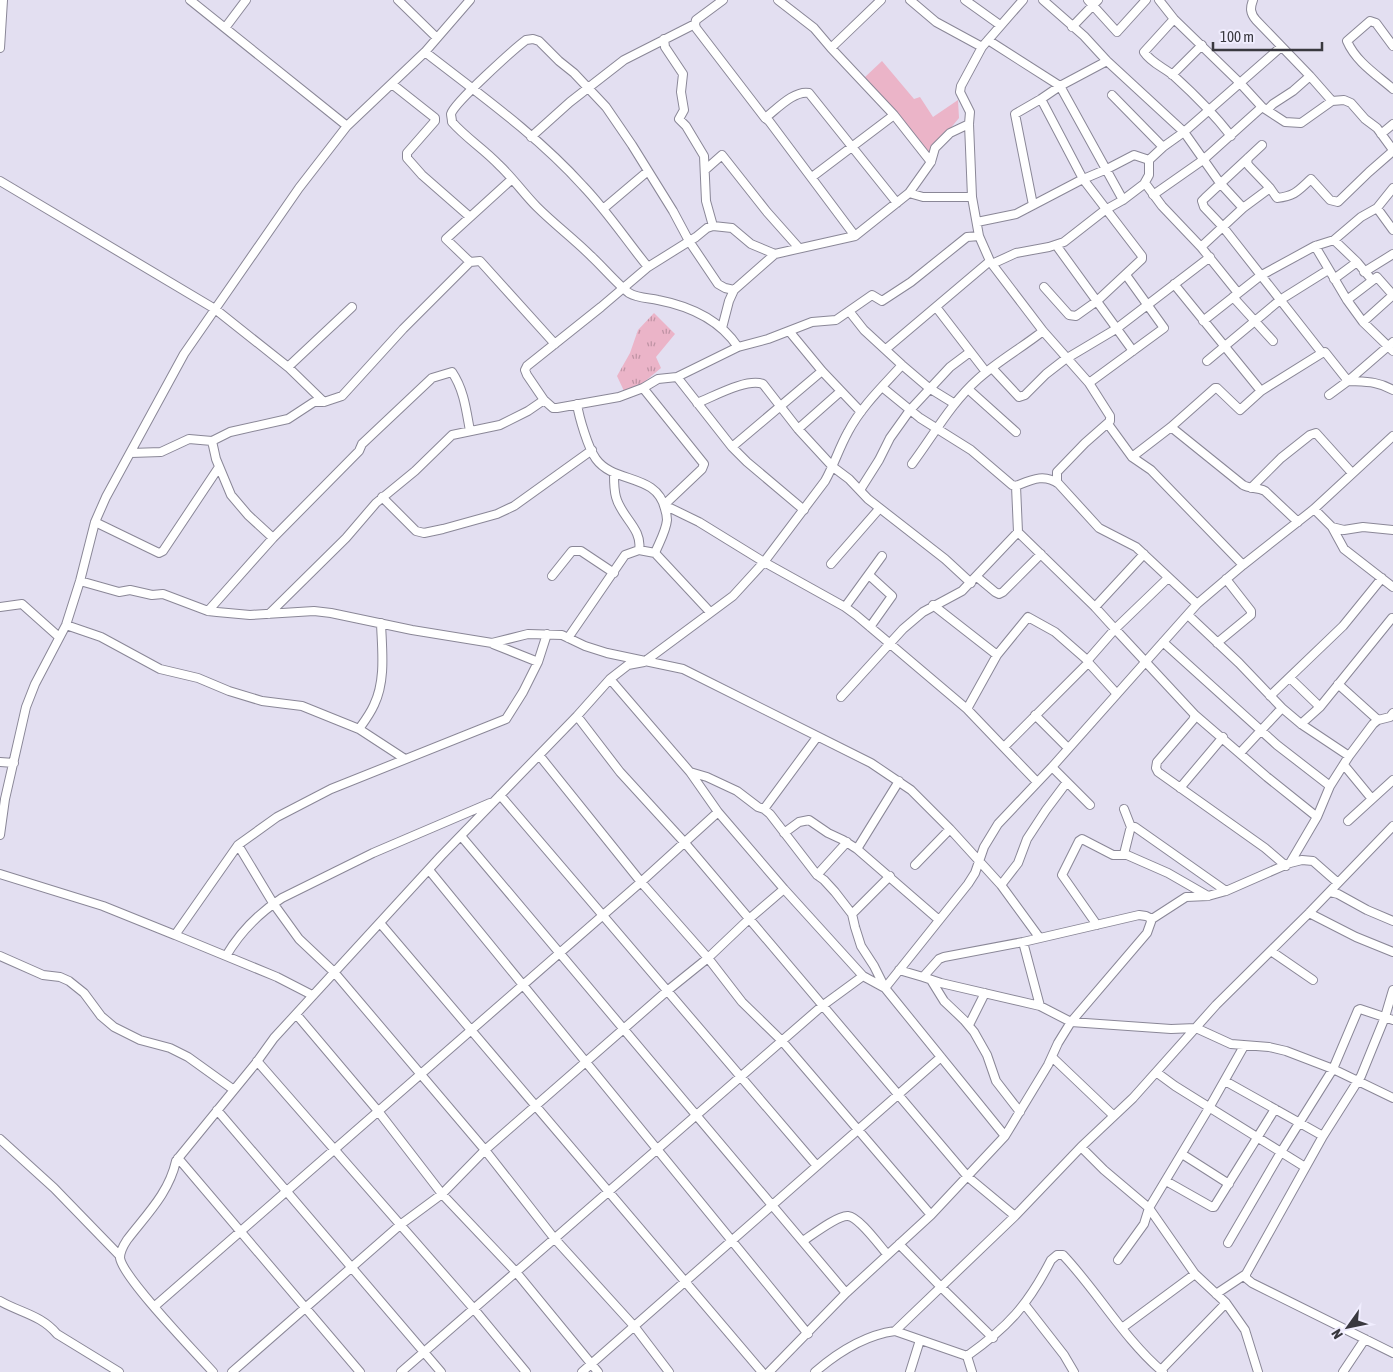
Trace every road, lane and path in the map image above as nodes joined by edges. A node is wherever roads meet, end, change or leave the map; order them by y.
1 (3, 0) edge
2 (190, 0) edge
3 (246, 0) edge
4 (398, 0) edge
5 (470, 0) edge
6 (723, 0) edge
7 (778, 0) edge
8 (880, 0) edge
9 (910, 0) edge
10 (965, 0) edge
11 (1023, 0) edge
12 (1043, 0) edge
13 (1146, 0) edge
14 (1159, 0) edge
15 (1253, 0) edge
16 (1093, 2) edge
17 (1174, 19) junction
18 (695, 24) junction
19 (1000, 25) junction
20 (1072, 27) junction
21 (225, 28) junction
22 (437, 38) junction
23 (664, 39) junction
24 (988, 40) junction
25 (1391, 41) edge
26 (1202, 45) junction
27 (982, 47) junction
28 (1281, 47) junction
29 (0, 48) edge
30 (830, 48) junction
31 (425, 52) junction
32 (1107, 61) junction
33 (1172, 75) junction
34 (1310, 76) junction
35 (1240, 83) junction
36 (392, 84) junction
37 (1060, 86) junction
38 (473, 88) junction
39 (587, 88) junction
40 (1393, 89) edge
41 (1112, 95) dead end
42 (1041, 99) junction
43 (1332, 101) junction
44 (1264, 108) junction
45 (1210, 109) junction
46 (894, 115) junction
47 (764, 118) junction
48 (969, 124) junction
49 (1393, 124) edge
50 (347, 126) junction
51 (1184, 132) junction
52 (1381, 134) junction
53 (1231, 136) junction
54 (531, 137) junction
55 (1262, 145) dead end
56 (852, 146) junction
57 (1163, 147) junction
58 (1393, 150) edge
59 (1248, 158) junction
60 (1149, 160) junction
61 (1203, 160) junction
62 (931, 162) junction
63 (1108, 169) junction
64 (705, 170) junction
65 (648, 171) junction
66 (812, 177) junction
67 (512, 179) junction
68 (1083, 179) junction
69 (0, 181) edge
70 (1145, 183) junction
71 (1220, 183) junction
72 (1270, 188) junction
73 (1393, 188) edge
74 (909, 193) junction
75 (1153, 195) junction
76 (972, 198) junction
77 (1124, 200) junction
78 (897, 203) junction
79 (1034, 205) junction
80 (1243, 208) junction
81 (1378, 208) junction
82 (603, 210) junction
83 (1105, 210) junction
84 (470, 217) junction
85 (977, 222) junction
86 (713, 226) junction
87 (1223, 227) junction
88 (1393, 230) edge
89 (855, 236) junction
90 (979, 236) junction
91 (1334, 240) junction
92 (689, 241) junction
93 (1056, 245) junction
94 (1315, 246) junction
95 (1200, 247) junction
96 (799, 248) junction
97 (775, 254) junction
98 (1393, 254) edge
99 (1210, 257) junction
100 (470, 262) junction
101 (991, 262) junction
102 (1357, 262) junction
103 (648, 267) junction
104 (1328, 270) junction
105 (1364, 272) junction
106 (1126, 275) junction
107 (1260, 276) junction
108 (1334, 279) junction
109 (1372, 280) junction
110 (1174, 284) junction
111 (1044, 287) dead end
112 (624, 288) junction
113 (734, 290) junction
114 (1236, 295) junction
115 (1393, 295) edge
116 (1280, 300) junction
117 (1347, 300) junction
118 (1097, 301) junction
119 (1148, 304) junction
120 (936, 307) junction
121 (352, 308) dead end
122 (214, 309) junction
123 (849, 311) junction
124 (1203, 321) junction
125 (1256, 321) junction
126 (1363, 322) junction
127 (722, 328) junction
128 (1116, 329) junction
129 (789, 331) junction
130 (1044, 331) junction
131 (1273, 341) dead end
132 (555, 344) junction
133 (738, 347) junction
134 (1226, 347) junction
135 (1391, 347) edge
136 (886, 349) junction
137 (970, 352) junction
138 (1133, 352) junction
139 (1322, 353) junction
140 (1068, 358) junction
141 (1207, 361) dead end
142 (902, 365) junction
143 (288, 367) junction
144 (989, 370) junction
145 (822, 371) junction
146 (677, 378) junction
147 (1348, 381) junction
148 (1089, 384) junction
149 (882, 387) junction
150 (643, 388) junction
151 (929, 388) junction
152 (968, 389) junction
153 (841, 390) junction
154 (1393, 390) edge
155 (1261, 391) junction
156 (1329, 395) dead end
157 (544, 400) junction
158 (324, 402) junction
159 (697, 403) junction
160 (576, 404) junction
161 (955, 404) junction
162 (781, 408) junction
163 (910, 410) junction
164 (861, 412) junction
165 (1108, 424) junction
166 (1171, 427) junction
167 (939, 428) junction
168 (798, 429) junction
169 (470, 430) junction
170 (1016, 432) dead end
171 (1393, 436) edge
172 (212, 441) junction
173 (732, 447) junction
174 (592, 450) junction
175 (131, 453) junction
176 (1132, 456) junction
177 (912, 464) dead end
178 (219, 467) junction
179 (834, 467) junction
180 (1352, 473) junction
181 (614, 474) junction
182 (1058, 484) junction
183 (1016, 486) junction
184 (1251, 488) junction
185 (860, 490) junction
186 (382, 497) junction
187 (664, 505) junction
188 (880, 509) junction
189 (1314, 509) junction
190 (804, 510) junction
191 (95, 522) junction
192 (1298, 522) junction
193 (1332, 527) junction
194 (1393, 530) edge
195 (1018, 532) junction
196 (273, 538) junction
197 (639, 550) junction
198 (655, 553) junction
199 (1041, 554) junction
200 (1144, 554) junction
201 (882, 556) dead end
202 (764, 562) junction
203 (831, 564) dead end
204 (1243, 565) junction
205 (614, 573) junction
206 (869, 575) junction
207 (552, 576) dead end
208 (977, 576) junction
209 (1168, 578) junction
210 (1382, 578) junction
211 (1226, 579) junction
212 (80, 580) junction
213 (971, 583) junction
214 (1393, 586) edge
215 (1197, 604) junction
216 (933, 606) junction
217 (0, 607) edge
218 (845, 607) junction
219 (1095, 607) junction
220 (208, 611) junction
221 (710, 612) junction
222 (269, 614) junction
223 (1188, 615) junction
224 (1393, 617) edge
225 (381, 623) junction
226 (66, 625) junction
227 (870, 627) junction
228 (1115, 629) junction
229 (546, 634) junction
230 (59, 637) junction
231 (568, 638) junction
232 (1163, 642) junction
233 (492, 643) junction
234 (890, 643) junction
235 (1217, 643) junction
236 (997, 655) junction
237 (1087, 661) junction
238 (538, 662) junction
239 (644, 662) junction
240 (1145, 662) junction
241 (1290, 678) junction
242 (610, 679) junction
243 (1338, 684) junction
244 (1117, 694) junction
245 (1270, 696) junction
246 (842, 697) dead end
247 (1320, 707) junction
248 (1282, 708) junction
249 (968, 709) junction
250 (1393, 713) edge
251 (1194, 714) junction
252 (1035, 715) junction
253 (577, 716) junction
254 (1378, 720) junction
255 (1301, 724) junction
256 (359, 730) junction
257 (1260, 730) junction
258 (817, 738) junction
259 (1223, 738) junction
260 (1004, 747) junction
261 (1068, 748) junction
262 (1240, 753) junction
263 (538, 755) junction
264 (1349, 756) junction
265 (405, 759) junction
266 (0, 762) edge
267 (14, 763) junction
268 (1344, 765) junction
269 (1052, 767) junction
270 (690, 772) junction
271 (1393, 780) edge
272 (899, 781) junction
273 (1037, 782) junction
274 (1067, 782) junction
275 (1330, 786) junction
276 (1180, 788) junction
277 (500, 795) junction
278 (1372, 799) junction
279 (494, 802) junction
280 (1090, 805) dead end
281 (764, 809) junction
282 (1124, 809) dead end
283 (718, 812) junction
284 (1317, 817) junction
285 (1348, 821) dead end
286 (1131, 827) junction
287 (1392, 829) edge
288 (950, 830) junction
289 (784, 833) junction
290 (0, 835) edge
291 (461, 836) junction
292 (847, 842) junction
293 (685, 843) junction
294 (238, 845) junction
295 (858, 849) junction
296 (1124, 854) junction
297 (980, 862) junction
298 (915, 865) dead end
299 (1288, 865) junction
300 (429, 870) junction
301 (0, 874) edge
302 (817, 875) junction
303 (890, 876) junction
304 (641, 882) junction
305 (1338, 883) junction
306 (1001, 885) junction
307 (784, 890) junction
308 (1226, 891) junction
309 (1330, 892) junction
310 (1208, 896) junction
311 (274, 903) junction
312 (852, 914) junction
313 (1310, 914) junction
314 (602, 915) junction
315 (749, 919) junction
316 (939, 920) junction
317 (1152, 920) junction
318 (1393, 921) edge
319 (380, 923) junction
320 (1097, 925) junction
321 (175, 936) junction
322 (1039, 937) junction
323 (1023, 942) junction
324 (1271, 951) junction
325 (559, 952) junction
326 (1393, 952) edge
327 (0, 956) edge
328 (226, 956) junction
329 (708, 958) junction
330 (899, 970) junction
331 (334, 972) junction
332 (863, 976) junction
333 (927, 978) junction
334 (1313, 980) dead end
335 (523, 984) junction
336 (884, 988) junction
337 (1393, 990) edge
338 (667, 991) junction
339 (985, 993) junction
340 (312, 995) junction
341 (822, 1006) junction
342 (1040, 1006) junction
343 (296, 1014) junction
344 (1385, 1017) junction
345 (1393, 1020) edge
346 (1071, 1022) junction
347 (969, 1025) junction
348 (624, 1028) junction
349 (1196, 1028) junction
350 (471, 1030) junction
351 (782, 1041) junction
352 (1244, 1046) junction
353 (941, 1057) junction
354 (1052, 1057) junction
355 (257, 1061) junction
356 (586, 1062) junction
357 (1333, 1069) junction
358 (1156, 1072) junction
359 (420, 1074) junction
360 (741, 1077) junction
361 (1358, 1080) junction
362 (1225, 1081) junction
363 (234, 1090) junction
364 (898, 1095) junction
365 (1393, 1098) edge
366 (536, 1106) junction
367 (1210, 1108) junction
368 (1275, 1109) junction
369 (216, 1110) junction
370 (378, 1111) junction
371 (1020, 1112) junction
372 (696, 1115) junction
373 (1114, 1116) junction
374 (1299, 1122) junction
375 (858, 1130) junction
376 (1005, 1136) junction
377 (1323, 1136) junction
378 (1258, 1138) junction
379 (0, 1139) edge
380 (1081, 1148) junction
381 (334, 1149) junction
382 (657, 1149) junction
383 (485, 1150) junction
384 (1281, 1152) junction
385 (1182, 1154) junction
386 (178, 1158) junction
387 (817, 1166) junction
388 (1305, 1167) junction
389 (968, 1178) junction
390 (1166, 1181) junction
391 (1230, 1184) junction
392 (286, 1191) junction
393 (609, 1192) junction
394 (442, 1194) junction
395 (772, 1205) junction
396 (1149, 1208) junction
397 (931, 1215) junction
398 (1014, 1216) junction
399 (400, 1225) junction
400 (240, 1232) junction
401 (554, 1238) junction
402 (732, 1240) junction
403 (803, 1242) junction
404 (1228, 1243) dead end
405 (899, 1244) junction
406 (887, 1254) junction
407 (120, 1256) junction
408 (1118, 1260) dead end
409 (351, 1267) junction
410 (516, 1272) junction
411 (1195, 1274) junction
412 (1246, 1274) junction
413 (685, 1282) junction
414 (940, 1287) junction
415 (846, 1293) junction
416 (1216, 1294) junction
417 (0, 1301) edge
418 (1226, 1303) junction
419 (1025, 1305) junction
420 (154, 1306) junction
421 (305, 1308) junction
422 (474, 1309) junction
423 (634, 1326) junction
424 (1122, 1328) junction
425 (895, 1332) junction
426 (808, 1334) junction
427 (993, 1338) junction
428 (1365, 1339) junction
429 (920, 1340) junction
430 (424, 1352) junction
431 (1393, 1353) edge
432 (967, 1356) junction
433 (591, 1364) junction
434 (1162, 1371) edge
435 (1346, 1371) edge
436 (118, 1372) edge
437 (213, 1372) edge
438 (232, 1372) edge
439 (360, 1372) edge
440 (401, 1372) edge
441 (441, 1372) edge
442 (526, 1372) edge
443 (582, 1372) edge
444 (598, 1372) edge
445 (669, 1372) edge
446 (762, 1372) edge
447 (769, 1372) edge
448 (815, 1372) edge
449 (910, 1372) edge
450 (972, 1372) edge
451 (1074, 1372) edge
452 (1258, 1372) edge

1 - 29 street
2 - 21 street
3 - 21 street
4 - 22 street
5 - 22 street
6 - 18 street
7 - 30 street
8 - 30 street
9 - 27 street
10 - 19 street
11 - 19 street
12 - 20 street
13 - 16 street
14 - 17 street
15 - 28 street
16 - 20 street
17 - 26 street
17 - 33 street
18 - 23 street
18 - 47 street
19 - 24 street
20 - 32 street
21 - 50 street
22 - 31 street
23 - 39 street
23 - 64 street
24 - 27 street
24 - 37 street
25 - 40 street
26 - 33 street
26 - 35 street
27 - 48 street
28 - 34 street
28 - 35 street
30 - 46 street
31 - 36 street
31 - 38 street
32 - 37 street
32 - 51 street
33 - 45 street
34 - 43 street
34 - 44 street
35 - 44 street
35 - 45 street
36 - 50 street
36 - 84 street
37 - 42 street
37 - 63 street
38 - 39 street
38 - 54 street
38 - 67 street
39 - 54 street
39 - 65 street
41 - 57 street
42 - 68 street
42 - 79 street
43 - 44 street
43 - 52 street
44 - 53 street
45 - 51 street
45 - 53 street
46 - 56 street
46 - 62 street
47 - 56 street
47 - 66 street
48 - 62 street
48 - 76 street
49 - 52 street
50 - 122 street
51 - 57 street
51 - 61 street
52 - 58 street
53 - 61 street
54 - 82 street
55 - 59 street
56 - 66 street
56 - 78 street
57 - 60 street
58 - 72 street
59 - 71 street
59 - 72 street
60 - 63 street
60 - 70 street
61 - 71 street
61 - 75 street
62 - 74 street
63 - 68 street
63 - 77 street
64 - 86 street
64 - 96 street
65 - 82 street
65 - 92 street
66 - 89 street
67 - 84 street
67 - 112 street
68 - 79 street
68 - 83 street
69 - 122 street
70 - 75 street
70 - 77 street
71 - 80 street
71 - 87 street
72 - 80 street
73 - 81 street
74 - 76 street
74 - 78 street
75 - 95 street
76 - 85 street
77 - 83 street
78 - 89 street
79 - 85 street
80 - 87 street
81 - 88 street
81 - 91 street
82 - 103 street
83 - 93 street
83 - 106 street
84 - 100 street
85 - 90 street
86 - 92 street
86 - 97 street
87 - 95 street
87 - 107 street
89 - 96 street
90 - 101 street
90 - 123 street
91 - 94 street
91 - 102 street
92 - 103 street
92 - 113 street
93 - 101 street
93 - 118 street
94 - 104 street
94 - 107 street
95 - 99 street
96 - 97 street
97 - 113 street
98 - 105 street
99 - 110 street
99 - 114 street
100 - 132 street
100 - 158 street
101 - 120 street
101 - 130 street
102 - 105 street
102 - 108 street
103 - 112 street
104 - 108 street
104 - 116 street
105 - 109 street
106 - 118 street
106 - 119 street
107 - 114 street
107 - 116 street
108 - 117 street
109 - 115 street
109 - 117 street
110 - 119 street
110 - 124 street
111 - 118 street
112 - 127 street
112 - 132 street
113 - 127 street
114 - 124 street
114 - 125 street
115 - 126 street
116 - 125 street
116 - 139 street
117 - 126 street
118 - 128 street
119 - 128 street
119 - 138 street
120 - 136 street
120 - 137 street
121 - 143 street
122 - 143 street
122 - 175 street
123 - 129 street
123 - 136 street
124 - 134 street
125 - 131 street
125 - 134 street
126 - 135 street
127 - 133 street
128 - 138 street
128 - 140 street
129 - 133 street
129 - 145 street
130 - 140 street
130 - 144 street
132 - 157 street
133 - 146 street
134 - 141 street
134 - 155 street
135 - 147 street
136 - 142 street
137 - 144 street
137 - 151 street
138 - 148 street
139 - 147 street
139 - 155 street
140 - 144 street
140 - 148 street
142 - 149 street
142 - 151 street
143 - 158 street
144 - 152 street
145 - 153 street
145 - 162 street
146 - 150 street
146 - 159 street
147 - 154 street
147 - 156 street
148 - 165 street
149 - 163 street
149 - 164 street
150 - 160 street
150 - 187 street
151 - 161 street
151 - 163 street
152 - 161 street
152 - 170 street
153 - 164 street
153 - 168 street
155 - 166 street
157 - 160 street
157 - 169 street
158 - 172 street
159 - 162 street
159 - 173 street
160 - 174 street
161 - 167 street
162 - 168 street
162 - 173 street
163 - 167 street
163 - 185 street
164 - 179 street
165 - 176 street
165 - 182 street
166 - 176 street
166 - 184 street
167 - 177 street
167 - 183 street
168 - 179 street
169 - 186 street
169 - 196 street
171 - 180 street
172 - 175 street
172 - 178 street
173 - 190 street
174 - 181 street
174 - 186 street
175 - 191 street
176 - 204 street
178 - 191 street
178 - 196 street
179 - 185 street
179 - 190 street
180 - 184 street
180 - 189 street
181 - 187 street
181 - 197 street
182 - 183 street
182 - 200 street
183 - 195 street
184 - 192 street
185 - 188 street
186 - 222 street
187 - 198 street
187 - 202 street
188 - 203 street
188 - 213 street
189 - 192 street
189 - 193 street
190 - 202 street
191 - 212 street
192 - 204 street
193 - 194 street
193 - 210 street
195 - 199 street
195 - 208 street
196 - 220 street
197 - 198 street
197 - 205 street
198 - 221 street
199 - 208 street
199 - 219 street
200 - 209 street
200 - 219 street
201 - 206 street
202 - 218 street
202 - 221 street
204 - 211 street
205 - 207 street
205 - 231 street
206 - 218 street
206 - 227 street
208 - 213 street
209 - 215 street
209 - 228 street
210 - 214 street
210 - 241 street
211 - 215 street
211 - 235 street
212 - 220 street
212 - 226 street
213 - 216 street
215 - 223 street
216 - 234 street
216 - 236 street
217 - 230 street
218 - 227 street
219 - 228 street
220 - 222 street
221 - 239 street
222 - 225 street
223 - 232 street
223 - 235 street
224 - 243 street
225 - 233 street
225 - 256 street
226 - 230 street
226 - 256 street
227 - 234 street
228 - 237 street
228 - 240 street
229 - 231 street
229 - 233 street
229 - 238 street
230 - 267 street
231 - 239 street
232 - 240 street
232 - 257 street
233 - 238 street
234 - 246 street
234 - 249 street
235 - 245 street
236 - 237 street
236 - 249 street
237 - 244 street
237 - 252 street
238 - 265 street
239 - 242 street
239 - 258 street
240 - 244 street
240 - 251 street
241 - 245 street
241 - 247 street
242 - 253 street
242 - 270 street
243 - 247 street
243 - 254 street
244 - 261 street
245 - 248 street
247 - 255 street
248 - 255 street
248 - 257 street
249 - 260 street
250 - 254 street
251 - 259 street
251 - 276 street
252 - 260 street
252 - 261 street
253 - 263 street
253 - 293 street
254 - 264 street
255 - 264 street
256 - 265 street
257 - 262 street
257 - 275 street
258 - 272 street
258 - 281 street
259 - 262 street
259 - 276 street
260 - 273 street
261 - 269 street
262 - 284 street
263 - 277 street
263 - 304 street
264 - 268 street
265 - 294 street
266 - 267 street
267 - 290 street
268 - 275 street
268 - 278 street
269 - 273 street
269 - 274 street
270 - 281 street
270 - 283 street
271 - 278 street
272 - 288 street
272 - 295 street
273 - 297 street
274 - 280 street
274 - 306 street
275 - 284 street
276 - 299 street
277 - 279 street
277 - 314 street
278 - 285 street
279 - 291 street
279 - 311 street
281 - 289 street
282 - 286 street
283 - 293 street
283 - 307 street
284 - 299 street
286 - 296 street
286 - 308 street
287 - 305 street
288 - 297 street
288 - 298 street
289 - 292 street
289 - 302 street
291 - 300 street
291 - 325 street
292 - 295 street
292 - 302 street
293 - 304 street
293 - 315 street
294 - 311 street
294 - 321 street
295 - 303 street
296 - 310 street
296 - 320 street
297 - 306 street
297 - 316 street
299 - 305 street
299 - 308 street
300 - 319 street
300 - 335 street
301 - 321 street
302 - 312 street
303 - 312 street
303 - 316 street
304 - 314 street
304 - 329 street
305 - 309 street
306 - 322 street
307 - 315 street
307 - 332 street
308 - 310 street
309 - 313 street
309 - 318 street
310 - 317 street
311 - 328 street
311 - 331 street
312 - 336 street
313 - 324 street
313 - 326 street
314 - 325 street
314 - 338 street
315 - 329 street
315 - 341 street
316 - 330 street
317 - 320 street
317 - 346 street
319 - 331 street
319 - 350 street
320 - 322 street
321 - 328 street
322 - 323 street
323 - 333 street
323 - 342 street
324 - 334 street
324 - 349 street
325 - 335 street
325 - 348 street
327 - 363 street
328 - 340 street
329 - 338 street
329 - 351 street
330 - 333 street
330 - 336 street
331 - 340 street
331 - 359 street
332 - 336 street
332 - 341 street
333 - 339 street
333 - 347 street
335 - 350 street
335 - 356 street
336 - 353 street
337 - 344 street
338 - 348 street
338 - 360 street
339 - 342 street
339 - 347 street
340 - 343 street
341 - 351 street
341 - 364 street
342 - 346 street
343 - 355 street
343 - 370 street
344 - 345 street
344 - 357 street
344 - 361 street
346 - 349 street
346 - 354 street
347 - 371 street
348 - 356 street
348 - 372 street
349 - 352 street
349 - 358 street
350 - 359 street
350 - 366 street
351 - 360 street
351 - 375 street
352 - 357 street
352 - 362 street
353 - 364 street
353 - 376 street
354 - 371 street
354 - 373 street
355 - 363 street
355 - 381 street
356 - 366 street
356 - 382 street
357 - 361 street
357 - 374 street
358 - 367 street
358 - 373 street
359 - 370 street
359 - 383 street
360 - 372 street
360 - 387 street
361 - 365 street
361 - 377 street
362 - 367 street
362 - 368 street
363 - 369 street
364 - 375 street
364 - 389 street
366 - 383 street
366 - 393 street
367 - 378 street
367 - 385 street
368 - 374 street
368 - 378 street
369 - 386 street
369 - 392 street
370 - 381 street
370 - 394 street
371 - 376 street
372 - 382 street
372 - 395 street
373 - 380 street
374 - 377 street
374 - 384 street
375 - 387 street
375 - 397 street
376 - 389 street
377 - 388 street
378 - 384 street
378 - 391 street
379 - 407 street
380 - 396 street
380 - 398 street
381 - 392 street
381 - 399 street
382 - 393 street
382 - 402 street
383 - 394 street
383 - 401 street
384 - 388 street
384 - 404 street
385 - 390 street
385 - 391 street
386 - 400 street
386 - 407 street
387 - 395 street
388 - 412 street
389 - 397 street
389 - 398 street
390 - 391 street
390 - 396 street
392 - 400 street
392 - 409 street
393 - 401 street
393 - 413 street
394 - 399 street
394 - 410 street
395 - 402 street
395 - 403 street
396 - 408 street
396 - 411 street
397 - 405 street
398 - 414 street
399 - 409 street
399 - 422 street
400 - 420 street
400 - 421 street
401 - 410 street
401 - 423 street
402 - 413 street
402 - 426 street
403 - 406 street
403 - 415 street
405 - 406 street
405 - 414 street
406 - 415 street
407 - 420 street
409 - 421 street
409 - 430 street
410 - 422 street
410 - 433 street
411 - 416 street
411 - 424 street
412 - 416 street
412 - 428 street
413 - 423 street
413 - 446 street
414 - 425 street
414 - 427 street
415 - 426 street
416 - 418 street
417 - 436 street
418 - 434 street
418 - 452 street
419 - 424 street
419 - 427 street
419 - 451 street
420 - 437 street
421 - 438 street
421 - 439 street
422 - 430 street
422 - 442 street
423 - 433 street
423 - 445 street
424 - 434 street
425 - 429 street
425 - 448 street
426 - 447 street
427 - 432 street
428 - 431 street
428 - 435 street
429 - 432 street
429 - 449 street
430 - 440 street
430 - 441 street
432 - 450 street
433 - 443 street
433 - 444 street

